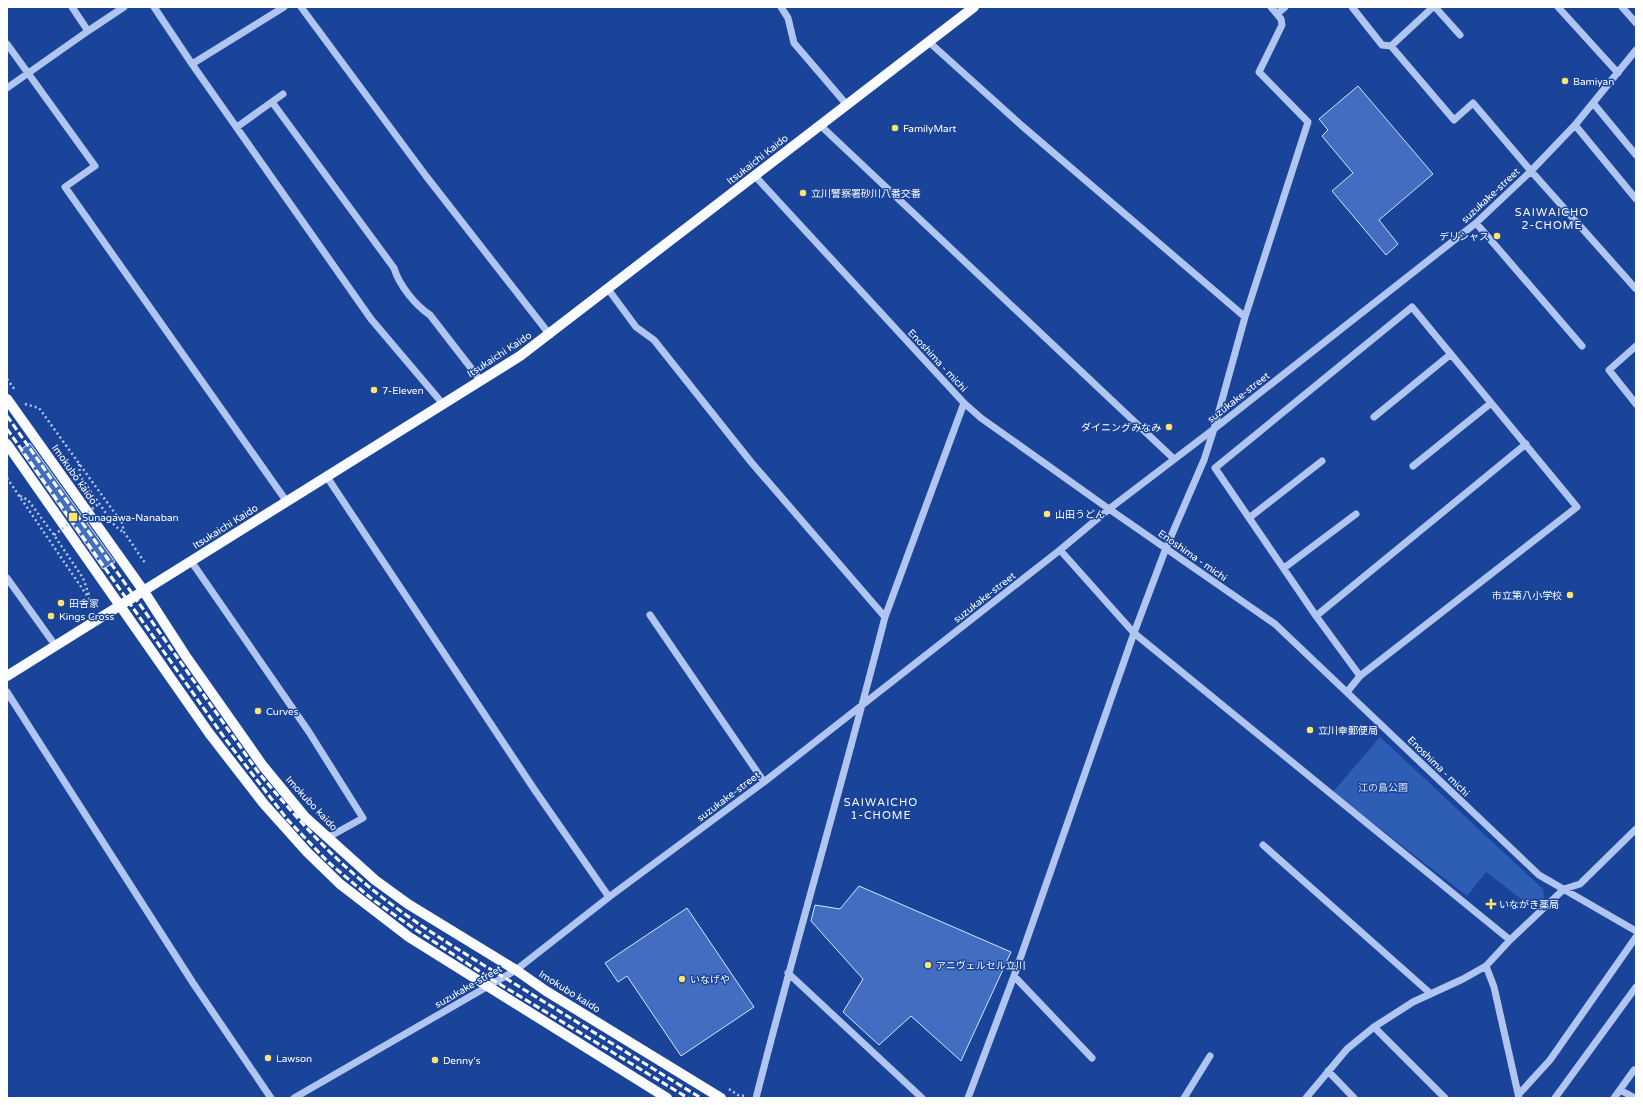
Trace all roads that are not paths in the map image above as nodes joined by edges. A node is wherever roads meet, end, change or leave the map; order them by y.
1 (72, 7) edge
2 (124, 7) edge
3 (154, 7) edge
4 (284, 7) edge
5 (301, 7) edge
6 (781, 7) edge
7 (974, 7) edge
8 (1271, 7) edge
9 (1285, 7) edge
10 (1352, 7) edge
11 (1434, 7) edge
12 (1558, 7) edge
13 (1622, 7) edge
14 (1276, 14) junction
15 (1636, 23) edge
16 (88, 30) junction
17 (1460, 35) dead end
18 (929, 42) junction
19 (7, 44) edge
20 (1391, 46) junction
21 (1636, 50) edge
22 (192, 64) junction
23 (27, 74) junction
24 (1618, 74) junction
25 (7, 88) edge
26 (283, 94) dead end
27 (272, 102) junction
28 (1593, 103) junction
29 (847, 104) junction
30 (820, 125) junction
31 (1575, 125) junction
32 (237, 127) junction
33 (1636, 155) edge
34 (1531, 171) junction
35 (755, 176) junction
36 (1636, 200) edge
37 (1476, 223) junction
38 (608, 289) junction
39 (1636, 289) edge
40 (1245, 317) junction
41 (550, 334) junction
42 (1582, 346) dead end
43 (1636, 346) edge
44 (1451, 354) junction
45 (481, 381) junction
46 (7, 399) edge
47 (964, 403) junction
48 (1491, 403) junction
49 (443, 404) junction
50 (1636, 404) edge
51 (1374, 417) dead end
52 (1214, 429) junction
53 (7, 444) edge
54 (1526, 444) junction
55 (1174, 459) junction
56 (1322, 461) dead end
57 (1413, 466) dead end
58 (328, 476) junction
59 (287, 502) junction
60 (1109, 509) junction
61 (1356, 514) dead end
62 (1249, 518) junction
63 (1166, 548) junction
64 (1060, 550) junction
65 (191, 561) junction
66 (1284, 568) junction
67 (7, 578) edge
68 (143, 590) junction
69 (121, 604) junction
70 (650, 615) dead end
71 (1316, 616) junction
72 (885, 617) junction
73 (1134, 633) junction
74 (55, 645) junction
75 (7, 676) edge
76 (1360, 676) junction
77 (7, 692) edge
78 (1347, 692) junction
79 (863, 703) junction
80 (764, 782) junction
81 (1636, 829) edge
82 (327, 838) junction
83 (1263, 845) dead end
84 (1564, 889) junction
85 (609, 897) junction
86 (1636, 931) edge
87 (1636, 937) edge
88 (1510, 940) junction
89 (1486, 966) junction
90 (516, 970) junction
91 (788, 973) junction
92 (1014, 976) junction
93 (488, 986) junction
94 (1636, 987) edge
95 (1431, 994) junction
96 (1374, 1027) junction
97 (1210, 1056) dead end
98 (1092, 1058) dead end
99 (1634, 1070) dead end
100 (1328, 1071) junction
101 (1620, 1090) junction
102 (1519, 1096) edge
103 (271, 1098) edge
104 (294, 1098) edge
105 (667, 1098) edge
106 (721, 1098) edge
107 (756, 1098) edge
108 (922, 1098) edge
109 (968, 1098) edge
110 (1184, 1098) edge
111 (1306, 1098) edge
112 (1354, 1098) edge
113 (1445, 1098) edge
114 (1555, 1098) edge
115 (1614, 1098) edge
116 (1635, 1098) edge

1 - 16 street
2 - 16 street
3 - 22 street
4 - 22 street
5 - 41 street
6 - 29 street
7 - 18 main road, Itsukaichi Kaido
8 - 14 street
9 - 14 street
10 - 20 street
11 - 17 street
11 - 20 street
12 - 24 street
13 - 15 street
14 - 40 street
16 - 23 street
18 - 29 main road, Itsukaichi Kaido
18 - 40 street
19 - 23 street
20 - 34 street
21 - 24 street, suzukake-street
22 - 32 street
23 - 25 street
23 - 59 street
24 - 28 street, suzukake-street
26 - 27 street
27 - 32 street
27 - 45 street
28 - 31 street, suzukake-street
28 - 33 street
29 - 30 main road, Itsukaichi Kaido
30 - 35 main road, Itsukaichi Kaido
30 - 55 street
31 - 34 street, suzukake-street
31 - 36 street
32 - 49 street
34 - 37 street, suzukake-street
34 - 39 street
35 - 38 main road, Itsukaichi Kaido
35 - 47 street, Enoshima - michi
37 - 42 street
37 - 52 street, suzukake-street
38 - 41 main road, Itsukaichi Kaido
38 - 72 street
40 - 52 street
41 - 45 main road, Itsukaichi Kaido
43 - 50 street
44 - 48 street
44 - 51 street
44 - 62 street
45 - 49 main road, Itsukaichi Kaido
46 - 68 main road, Imokubo kaido
47 - 60 street, Enoshima - michi
47 - 72 street
48 - 54 street
48 - 57 street
49 - 58 main road, Itsukaichi Kaido
52 - 55 street, suzukake-street
52 - 63 street
53 - 69 main road
54 - 71 street
54 - 76 street
55 - 60 street, suzukake-street
56 - 62 street
58 - 59 main road, Itsukaichi Kaido
58 - 85 street
59 - 65 main road, Itsukaichi Kaido
60 - 63 street, Enoshima - michi
60 - 64 street, suzukake-street
61 - 66 street
62 - 66 street
63 - 73 street
63 - 78 street, Enoshima - michi
64 - 73 street
64 - 79 street, suzukake-street
65 - 68 main road, Itsukaichi Kaido
65 - 82 street
66 - 71 street
67 - 74 street
68 - 69 main road, Itsukaichi Kaido
68 - 82 main road, Imokubo kaido
69 - 74 main road, Itsukaichi Kaido
69 - 93 main road
70 - 80 street
71 - 76 street
72 - 79 street
73 - 88 street
73 - 92 street
74 - 75 main road, Itsukaichi Kaido
76 - 78 street
77 - 103 street
78 - 84 street, Enoshima - michi
79 - 80 street, suzukake-street
79 - 91 street
80 - 85 street, suzukake-street
81 - 84 street
82 - 90 main road, Imokubo kaido
83 - 95 street
84 - 86 street, Enoshima - michi
84 - 88 street
85 - 90 street, suzukake-street
87 - 102 street
88 - 89 street
89 - 95 street
89 - 102 street
90 - 93 street, suzukake-street
90 - 106 main road, Imokubo kaido
91 - 107 street
91 - 108 street
92 - 98 street
92 - 109 street
93 - 104 street, suzukake-street
93 - 105 main road
94 - 114 street
95 - 96 street
96 - 100 street
96 - 113 street
97 - 110 street
99 - 101 street
100 - 111 street
100 - 112 street
101 - 115 street
101 - 116 street

